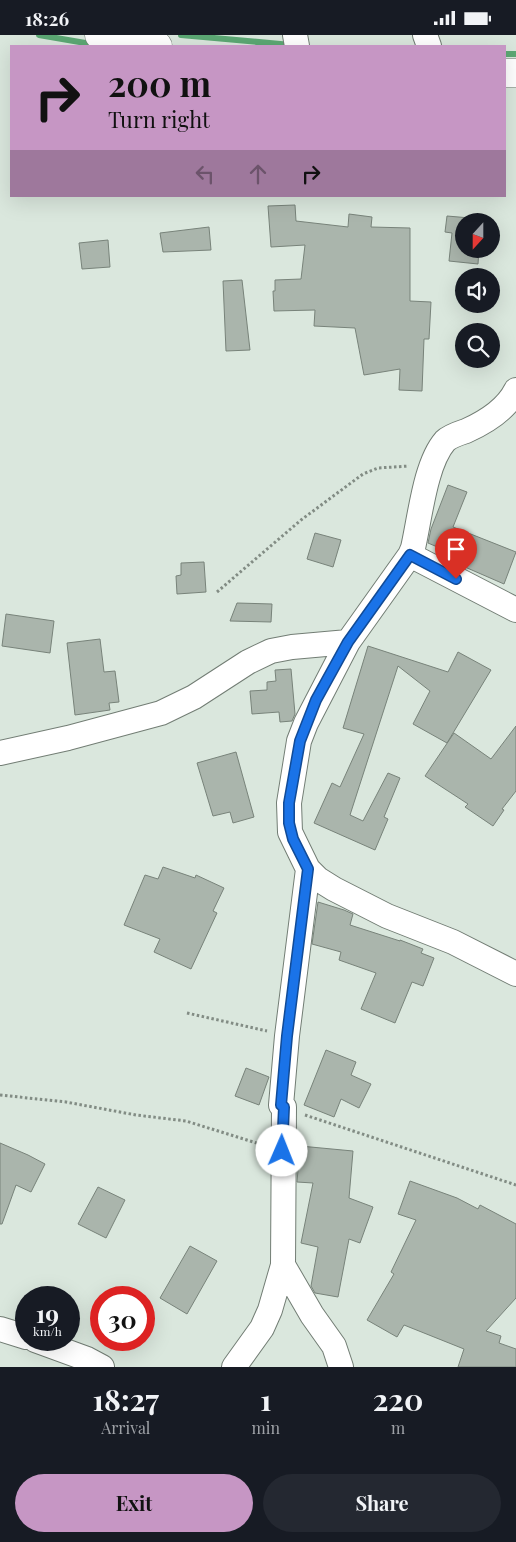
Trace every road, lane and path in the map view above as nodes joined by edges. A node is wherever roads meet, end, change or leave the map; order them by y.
1 (99, 35) edge
2 (142, 41) edge
3 (516, 390) edge
4 (432, 466) junction
5 (410, 555) junction
6 (218, 592) dead end
7 (516, 610) edge
8 (348, 642) junction
9 (0, 753) edge
10 (308, 869) junction
11 (516, 974) edge
12 (187, 1013) dead end
13 (287, 1036) junction
14 (0, 1095) edge
15 (284, 1107) junction
16 (282, 1151) junction
17 (516, 1185) edge
18 (283, 1265) junction
19 (0, 1329) edge
20 (15, 1334) edge
21 (65, 1351) edge
22 (102, 1367) edge
23 (234, 1367) edge
24 (340, 1367) edge

1 - 2 main road
3 - 4 street
4 - 5 street
4 - 6 path
5 - 7 street
5 - 8 street
8 - 9 street
8 - 10 street
10 - 11 street
10 - 13 street
12 - 13 path
13 - 15 street
14 - 16 path
15 - 16 street
15 - 17 path
16 - 18 street
18 - 23 street
18 - 24 street
19 - 20 street
21 - 22 street

